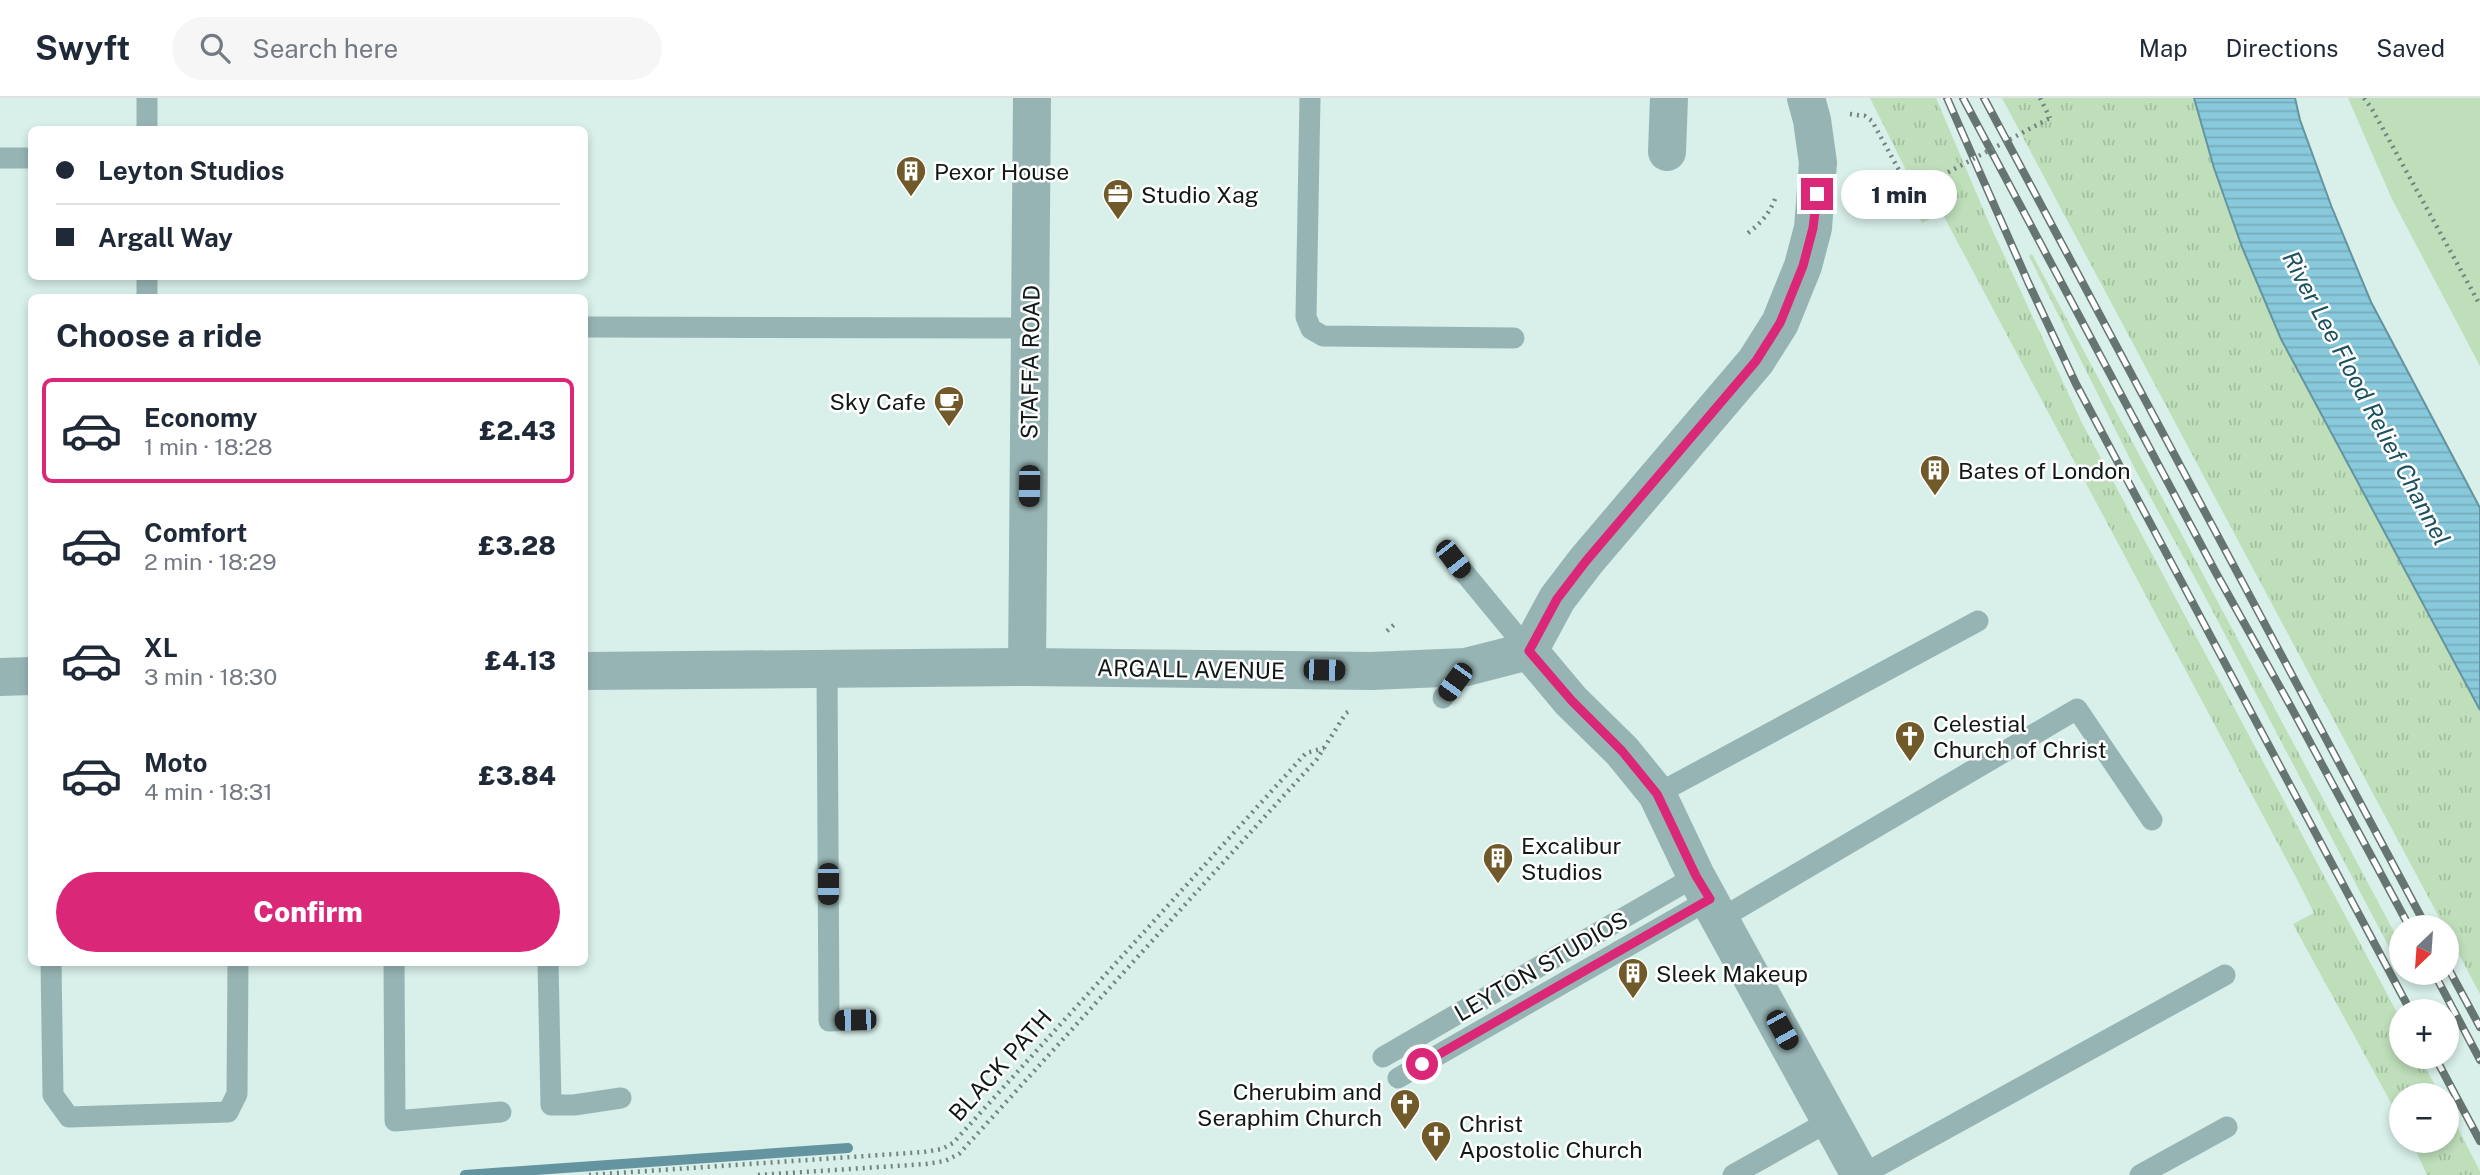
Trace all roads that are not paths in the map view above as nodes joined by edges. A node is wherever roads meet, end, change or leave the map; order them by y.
1 (148, 98) edge
2 (1032, 98) edge
3 (1310, 98) edge
4 (1669, 98) edge
5 (1806, 98) edge
6 (148, 126) edge
7 (1667, 152) dead end
8 (0, 158) edge
9 (28, 158) edge
10 (588, 327) edge
11 (1030, 328) junction
12 (1514, 338) dead end
13 (1453, 559) dead end
14 (1978, 621) dead end
15 (1529, 651) junction
16 (1027, 667) junction
17 (1466, 667) junction
18 (827, 669) junction
19 (588, 671) edge
20 (28, 676) edge
21 (0, 677) edge
22 (1443, 698) dead end
23 (1657, 794) junction
24 (2152, 820) dead end
25 (1709, 898) junction
26 (51, 966) edge
27 (237, 966) edge
28 (394, 966) edge
29 (548, 966) edge
30 (2225, 975) dead end
31 (855, 1020) dead end
32 (1383, 1057) dead end
33 (1398, 1078) dead end
34 (621, 1098) dead end
35 (501, 1112) dead end
36 (1831, 1120) junction
37 (2227, 1127) dead end
38 (1732, 1175) edge
39 (1861, 1175) edge
40 (2140, 1175) edge

1 - 6 lane
2 - 11 street, STAFFA ROAD
3 - 12 lane
4 - 7 street
5 - 15 street
8 - 9 lane
10 - 11 lane
11 - 16 street, STAFFA ROAD
13 - 15 lane
14 - 23 lane
15 - 17 street, ARGALL AVENUE
15 - 23 street
16 - 17 street, ARGALL AVENUE
16 - 18 street, ARGALL AVENUE
17 - 22 lane
18 - 19 street, ARGALL AVENUE
18 - 31 lane
20 - 21 street
23 - 25 street
24 - 25 lane
25 - 32 lane
25 - 33 lane, LEYTON STUDIOS
25 - 36 street
26 - 27 lane
28 - 35 lane
29 - 34 lane
30 - 39 lane
36 - 38 lane
36 - 39 street
37 - 40 lane

